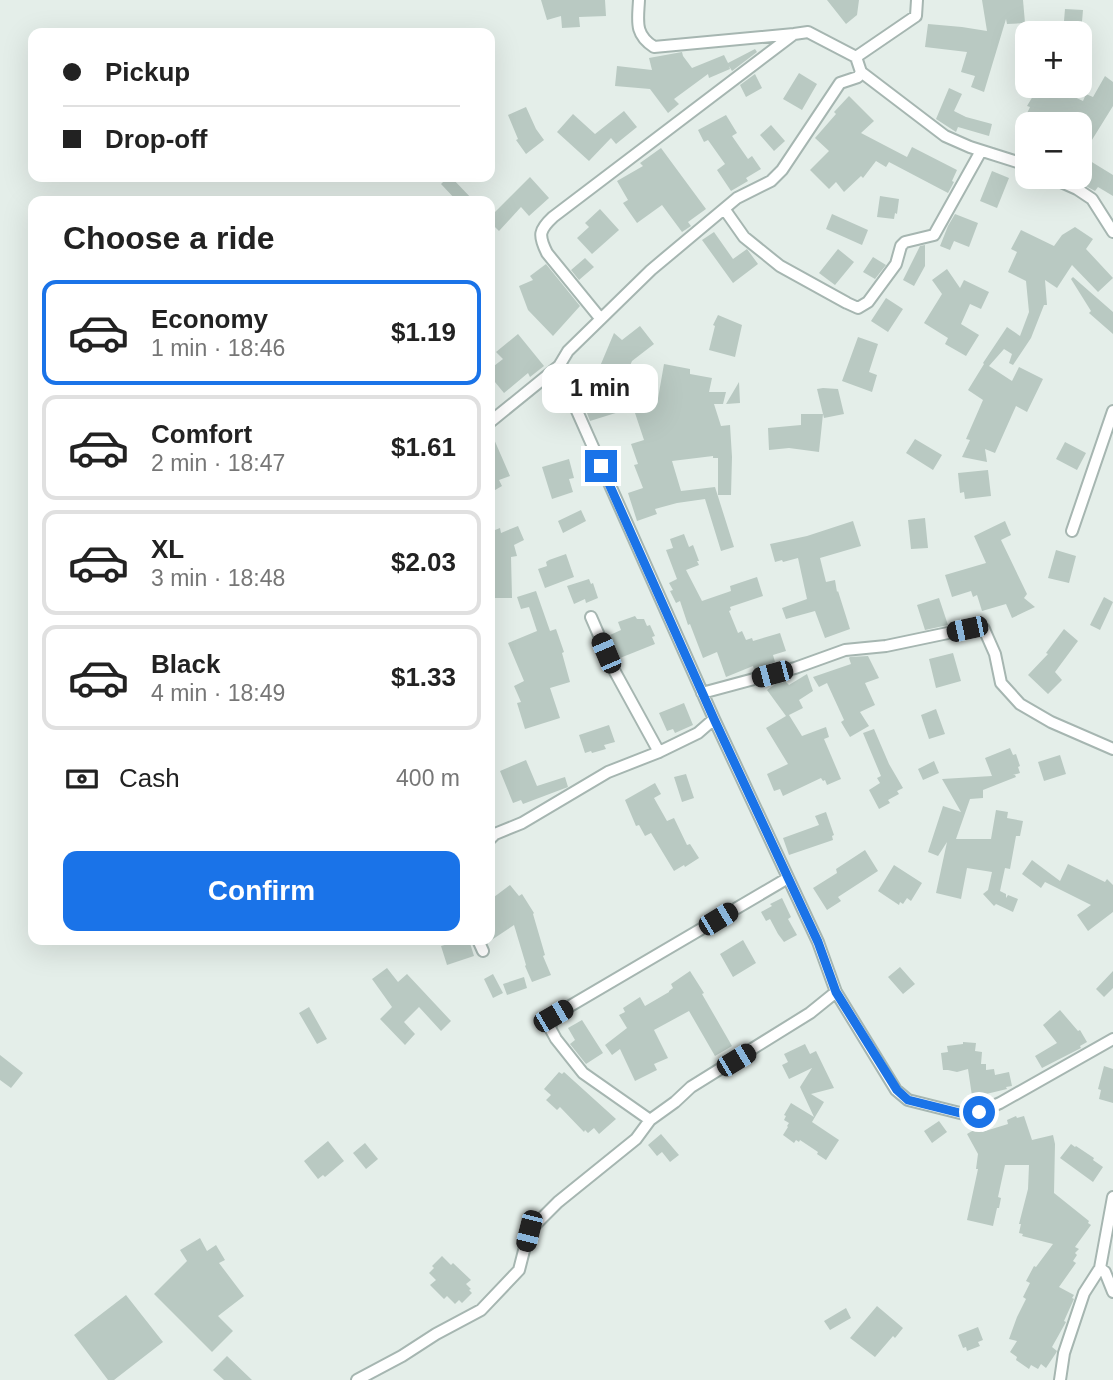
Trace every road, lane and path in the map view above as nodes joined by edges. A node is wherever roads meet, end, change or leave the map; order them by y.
1 (639, 0) edge
2 (917, 0) edge
3 (794, 34) junction
4 (856, 57) junction
5 (861, 72) junction
6 (981, 151) junction
7 (1015, 161) edge
8 (1077, 189) edge
9 (725, 210) junction
10 (1113, 232) edge
11 (600, 318) junction
12 (559, 366) junction
13 (1113, 411) edge
14 (495, 418) edge
15 (1072, 531) dead end
16 (591, 617) dead end
17 (702, 693) junction
18 (714, 719) junction
19 (1113, 749) edge
20 (659, 752) junction
21 (495, 834) edge
22 (788, 878) junction
23 (836, 992) junction
24 (1113, 1040) edge
25 (650, 1120) junction
26 (1113, 1198) edge
27 (1100, 1268) junction
28 (1113, 1292) edge
29 (357, 1380) edge
30 (1060, 1380) edge

1 - 3 street
2 - 4 street
3 - 4 street
3 - 11 street
4 - 5 street
5 - 6 street
5 - 9 street
6 - 7 street
6 - 9 street
8 - 10 street
9 - 11 street
11 - 12 street
12 - 14 street
12 - 17 street
13 - 15 street
16 - 20 street
17 - 18 street
17 - 19 street
18 - 20 street
18 - 22 street
20 - 21 street
22 - 23 street
22 - 25 street
23 - 24 street
23 - 25 street
25 - 29 street
26 - 27 street
27 - 28 street
27 - 30 street

